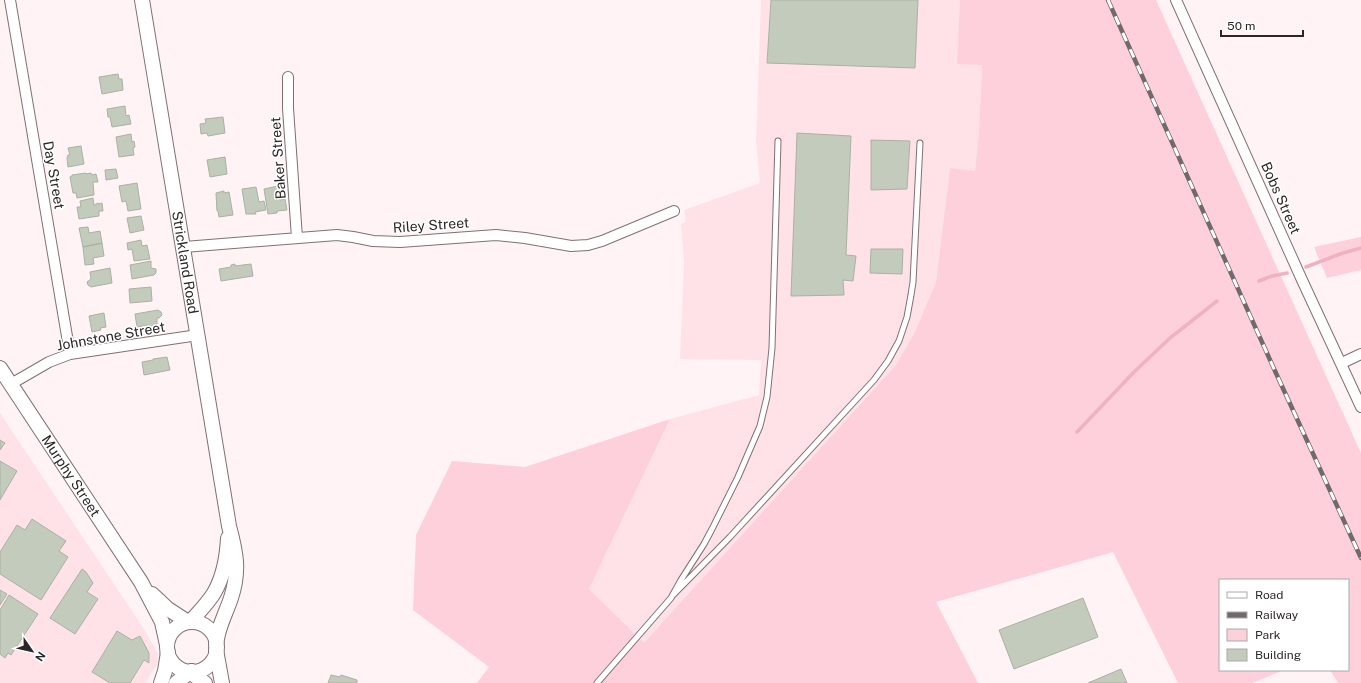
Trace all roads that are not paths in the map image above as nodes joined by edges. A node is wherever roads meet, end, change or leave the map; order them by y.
1 (10, 0) edge
2 (142, 0) edge
3 (1176, 0) edge
4 (288, 77) dead end
5 (778, 141) dead end
6 (920, 143) dead end
7 (674, 211) dead end
8 (297, 238) junction
9 (184, 247) junction
10 (198, 335) junction
11 (70, 354) junction
12 (1361, 354) edge
13 (1342, 363) junction
14 (0, 368) edge
15 (11, 384) junction
16 (1361, 407) edge
17 (229, 526) junction
18 (142, 582) junction
19 (671, 598) junction
20 (189, 622) junction
21 (216, 648) junction
22 (167, 649) junction
23 (191, 671) junction
24 (161, 683) edge
25 (176, 683) edge
26 (205, 683) edge
27 (222, 683) edge
28 (597, 683) edge

1 - 11 street, Day Street
2 - 9 street, Strickland Road
3 - 13 street, Bobs Street
4 - 8 street, Baker Street
5 - 19 lane
6 - 19 lane
7 - 8 street, Riley Street
8 - 9 street, Riley Street
9 - 10 street, Strickland Road
10 - 11 street, Johnstone Street
10 - 17 street, Strickland Road
11 - 15 street, Johnstone Street
12 - 13 street
13 - 16 street, Bobs Street
14 - 15 street, Murphy Street
15 - 18 street, Murphy Street
17 - 20 street, Strickland Road
17 - 21 street, Strickland Road
18 - 20 street, Murphy Street
18 - 22 street, Murphy Street
19 - 28 lane
20 - 21 street
20 - 22 street
21 - 23 street
21 - 27 street
22 - 23 street
22 - 24 street
23 - 25 street
23 - 26 street

